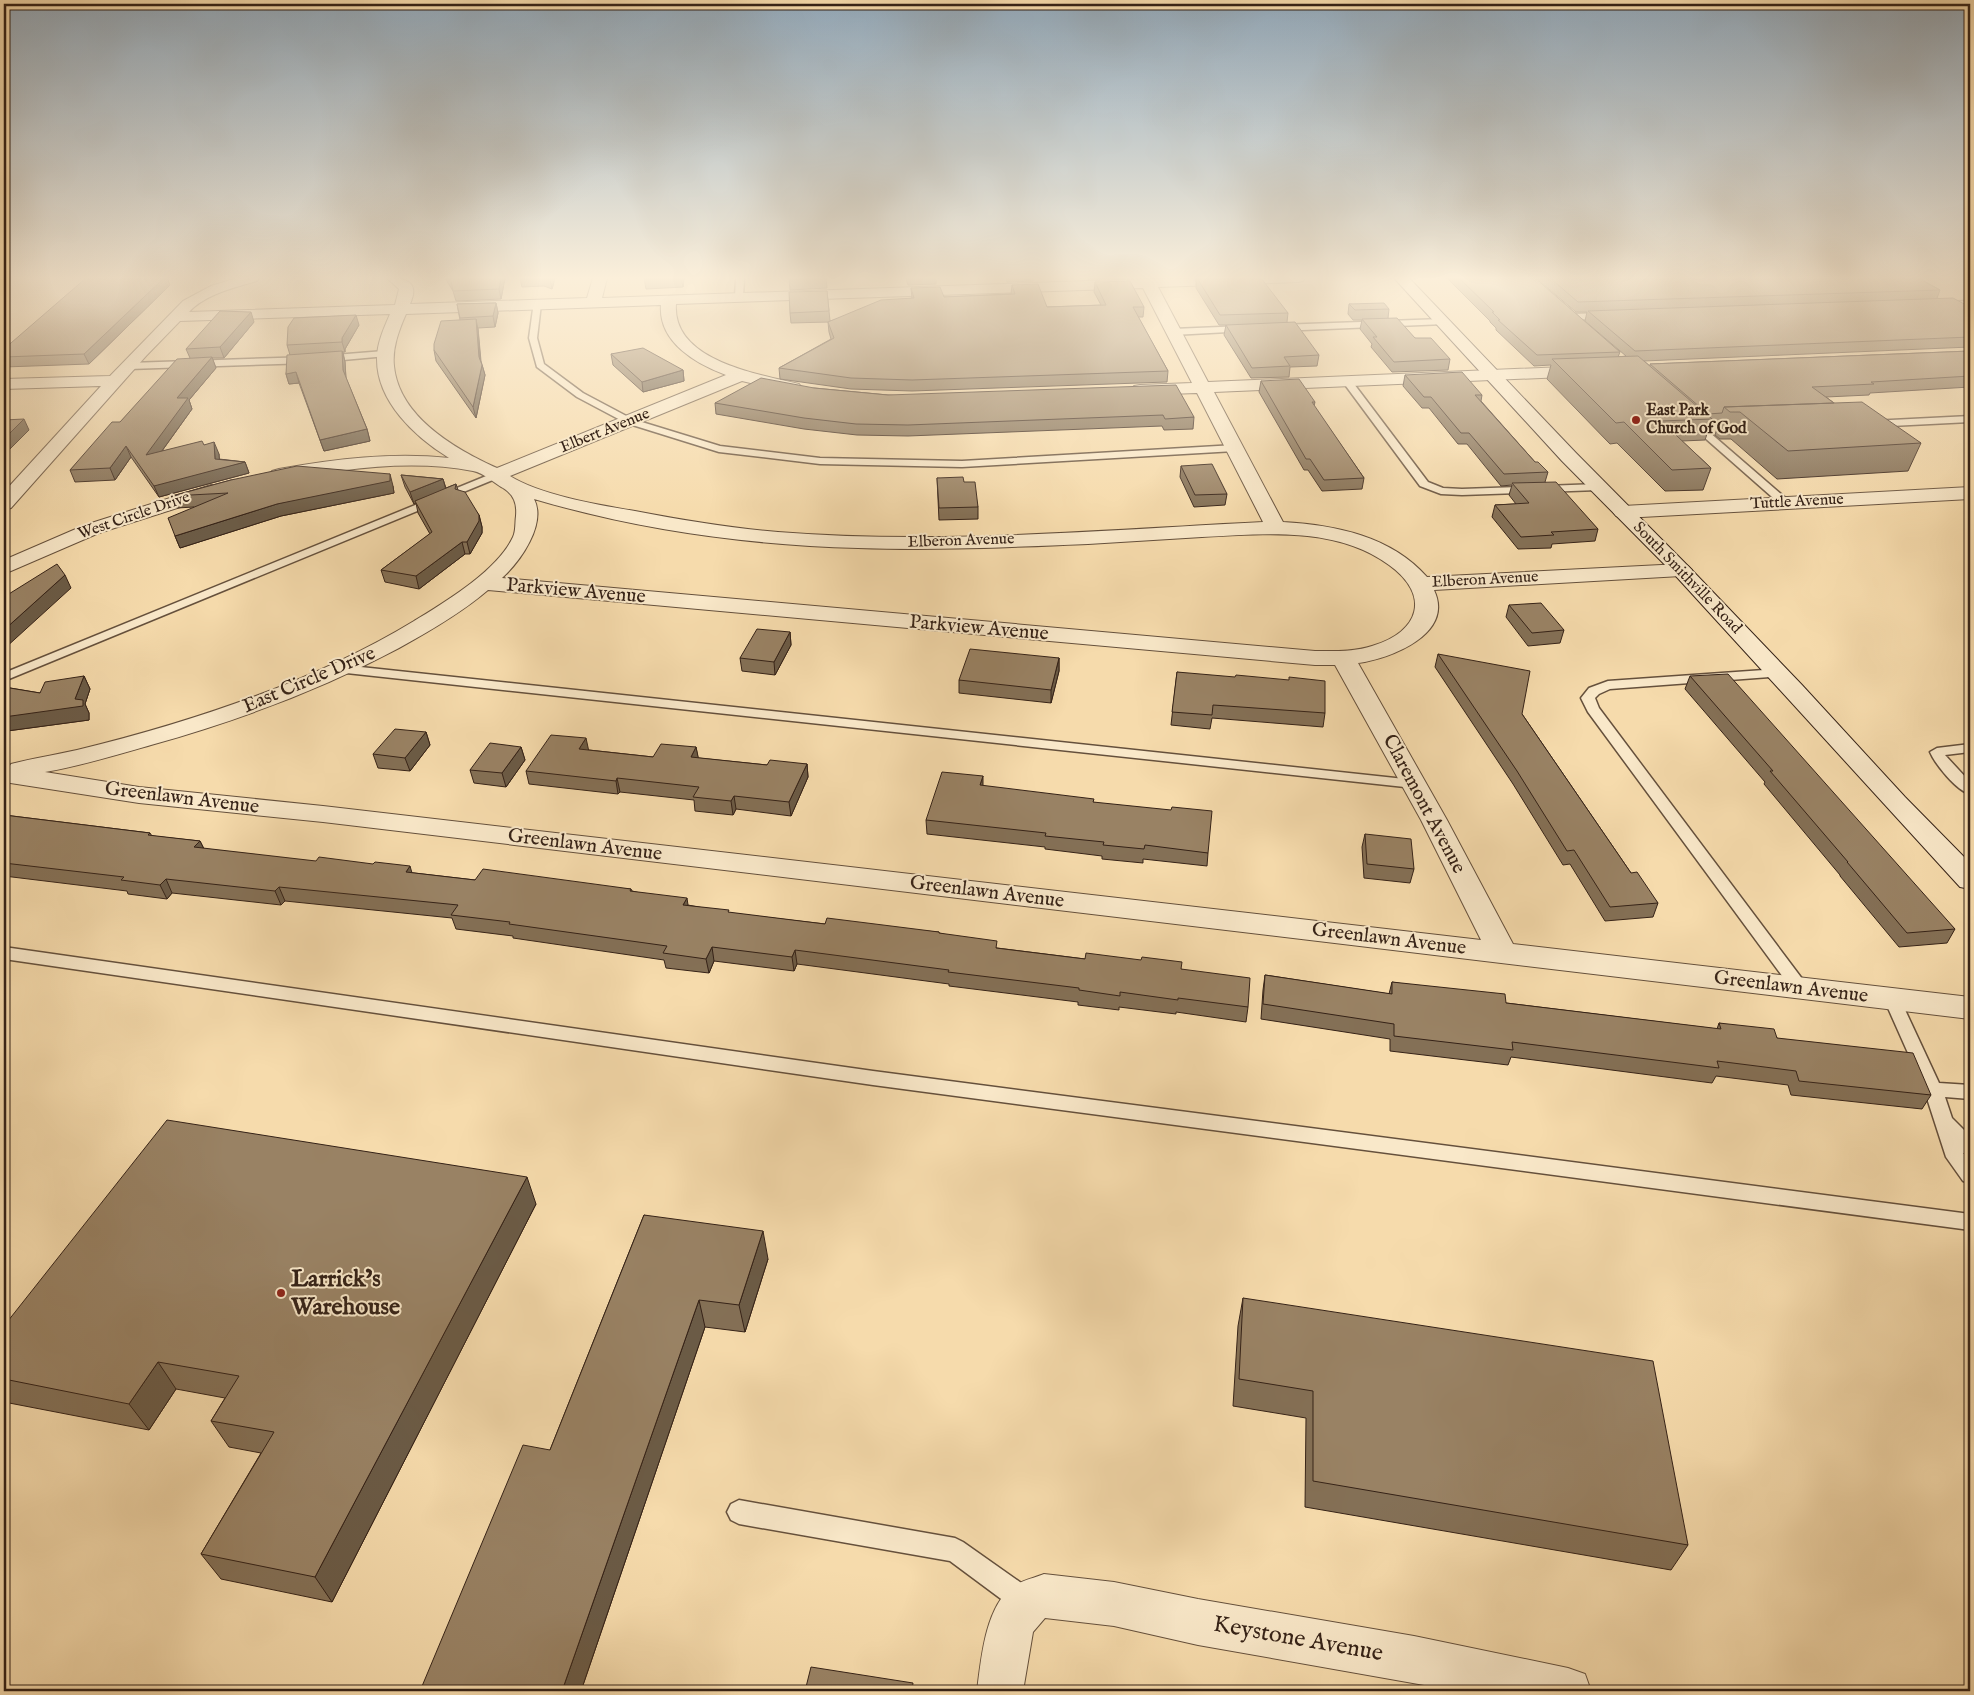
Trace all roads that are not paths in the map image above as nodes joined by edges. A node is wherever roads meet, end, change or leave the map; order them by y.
1 (137, 357) edge
2 (339, 357) edge
3 (384, 357) edge
4 (538, 357) edge
5 (702, 357) edge
6 (1186, 357) edge
7 (1475, 357) edge
8 (129, 366) junction
9 (1601, 370) edge
10 (742, 375) junction
11 (1492, 375) junction
12 (116, 381) junction
13 (1348, 382) junction
14 (4, 384) edge
15 (1203, 388) junction
16 (805, 390) edge
17 (1125, 391) edge
18 (1681, 412) edge
19 (1970, 419) edge
20 (629, 421) junction
21 (1864, 424) edge
22 (1702, 430) junction
23 (1721, 430) edge
24 (1234, 448) junction
25 (476, 467) junction
26 (265, 478) edge
27 (504, 480) junction
28 (228, 486) edge
29 (1598, 487) junction
30 (1970, 493) edge
31 (1785, 503) junction
32 (4, 504) edge
33 (1624, 512) junction
34 (1276, 528) junction
35 (40, 551) junction
36 (4, 553) edge
37 (4, 568) edge
38 (1681, 570) junction
39 (484, 583) junction
40 (1422, 584) junction
41 (1343, 658) junction
42 (342, 669) junction
43 (1778, 673) junction
44 (4, 677) edge
45 (1970, 748) edge
46 (4, 770) edge
47 (4, 774) edge
48 (1414, 784) junction
49 (1968, 786) edge
50 (1970, 880) edge
51 (1503, 952) junction
52 (4, 953) edge
53 (1800, 988) junction
54 (1892, 998) junction
55 (1970, 1008) edge
56 (1933, 1090) junction
57 (1970, 1092) edge
58 (1944, 1121) junction
59 (1970, 1148) edge
60 (1970, 1175) edge
61 (1970, 1222) edge
62 (739, 1512) dead end
63 (1028, 1603) junction
64 (1000, 1691) edge
65 (1568, 1691) edge

1 - 8 street
2 - 8 lane
3 - 25 street, Elberon Avenue
4 - 20 lane
5 - 10 street
6 - 15 street
7 - 11 street, South Smithville Road
8 - 12 street
9 - 11 street
10 - 16 street
10 - 20 street, Elbert Avenue
11 - 13 street
11 - 29 street, South Smithville Road
12 - 14 street
12 - 32 street
13 - 15 street
13 - 29 lane
15 - 17 street
15 - 24 street
18 - 22 lane
19 - 21 lane
20 - 24 lane
20 - 27 street, Elbert Avenue
22 - 23 lane
22 - 31 lane
24 - 34 street
25 - 26 street
25 - 27 street, Elberon Avenue
27 - 34 street, Elberon Avenue
27 - 39 street, East Circle Drive
27 - 44 lane
28 - 35 street, West Circle Drive
29 - 33 street, South Smithville Road
30 - 31 street, Tuttle Avenue
31 - 33 street, Tuttle Avenue
33 - 38 street, South Smithville Road
34 - 40 street, Elberon Avenue
35 - 36 street
35 - 37 street, West Circle Drive
38 - 40 street, Elberon Avenue
38 - 43 street, South Smithville Road
39 - 41 street, Parkview Avenue
39 - 42 street, East Circle Drive
40 - 41 street, Parkview Avenue
41 - 48 street, Claremont Avenue
42 - 46 street, East Circle Drive
42 - 48 lane
43 - 50 street, South Smithville Road
43 - 53 lane
45 - 49 lane
47 - 51 street, Greenlawn Avenue
48 - 51 street, Claremont Avenue
51 - 53 street, Greenlawn Avenue
52 - 61 lane
53 - 54 street, Greenlawn Avenue
54 - 55 street, Greenlawn Avenue
54 - 56 lane
56 - 57 lane
56 - 58 lane
58 - 59 lane
58 - 60 lane
62 - 63 lane
63 - 64 street
63 - 65 street, Keystone Avenue

